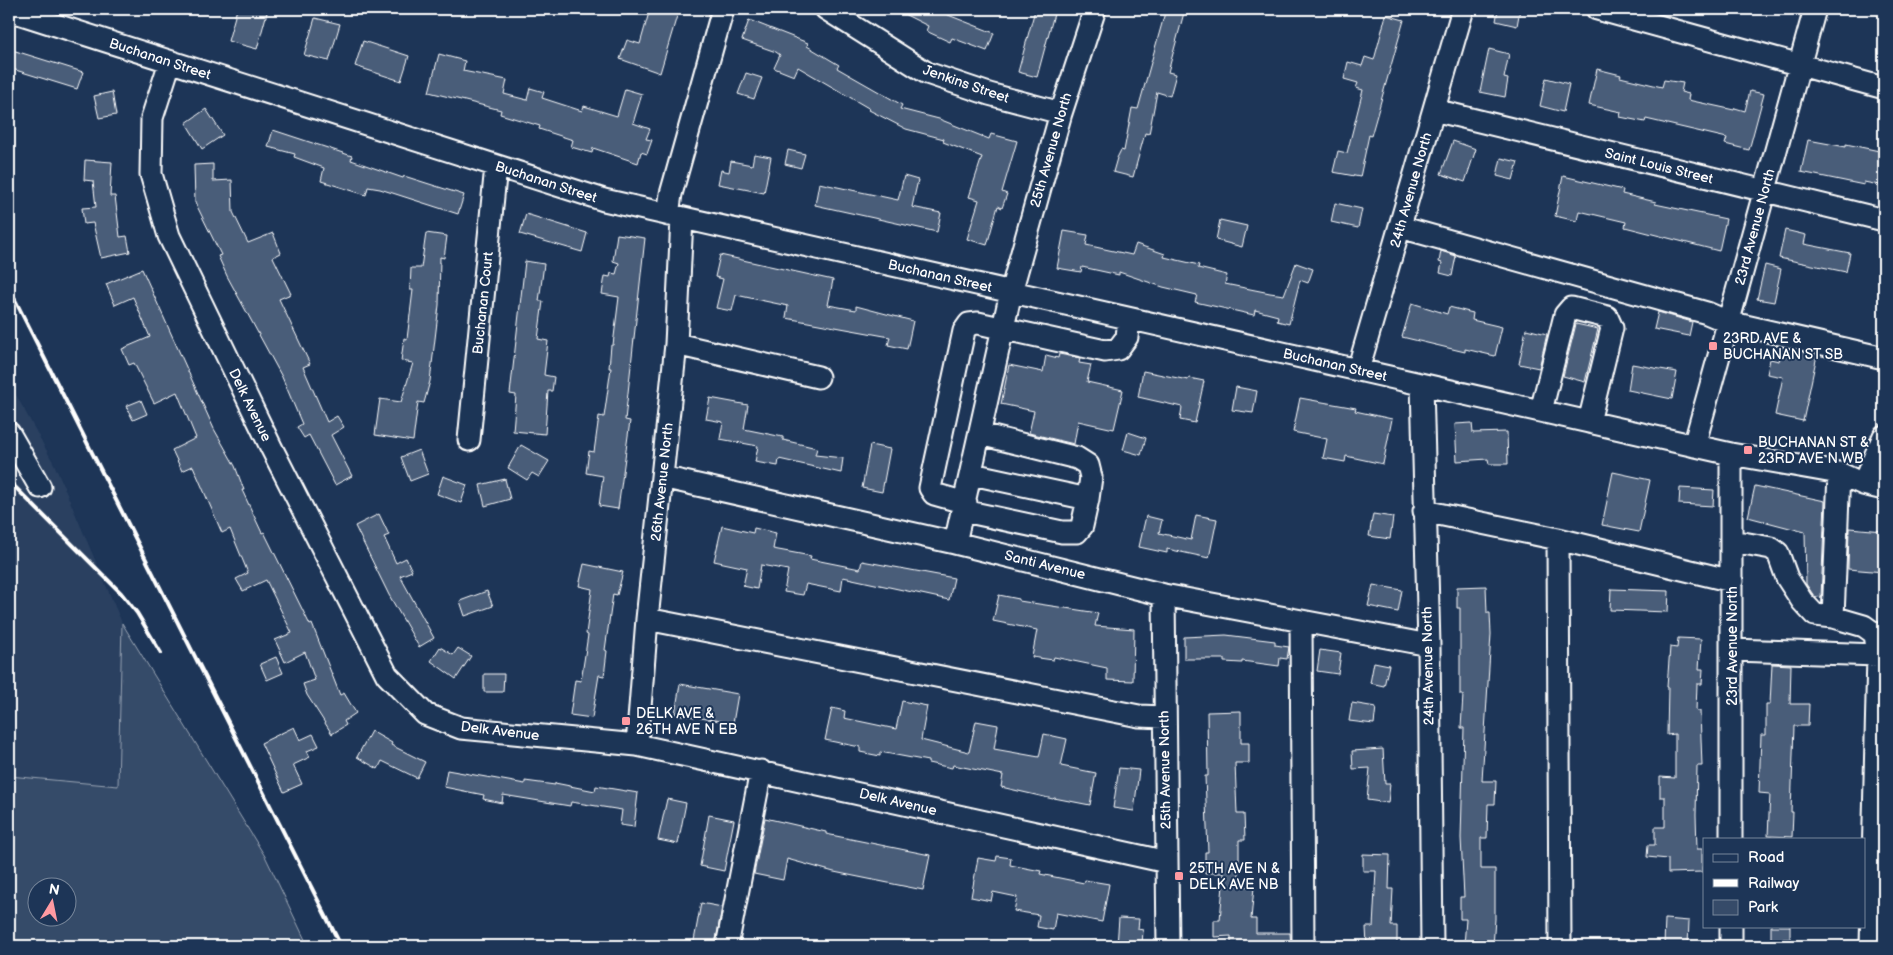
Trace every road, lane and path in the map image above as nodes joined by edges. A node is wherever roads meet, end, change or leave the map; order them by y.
1 (723, 9) edge
2 (826, 9) edge
3 (1095, 9) edge
4 (1463, 9) edge
5 (1597, 9) edge
6 (1815, 9) edge
7 (9, 10) edge
8 (170, 62) junction
9 (1800, 66) junction
10 (1884, 88) edge
11 (1434, 110) junction
12 (1061, 113) junction
13 (496, 166) junction
14 (1764, 192) junction
15 (675, 216) junction
16 (1884, 220) edge
17 (1400, 227) junction
18 (1011, 292) junction
19 (1129, 319) junction
20 (1728, 322) junction
21 (1002, 329) junction
22 (676, 344) junction
23 (1884, 358) edge
24 (1358, 370) junction
25 (818, 377) dead end
26 (1422, 385) junction
27 (1540, 412) junction
28 (1589, 422) junction
29 (9, 433) edge
30 (980, 434) junction
31 (1884, 436) edge
32 (469, 440) dead end
33 (1694, 446) junction
34 (1731, 454) junction
35 (1839, 473) junction
36 (972, 474) junction
37 (662, 477) junction
38 (1863, 484) junction
39 (40, 486) dead end
40 (1884, 489) edge
41 (1088, 499) junction
42 (965, 507) junction
43 (1424, 511) junction
44 (1558, 538) junction
45 (1732, 541) junction
46 (956, 543) junction
47 (1732, 581) junction
48 (1164, 595) junction
49 (1833, 617) junction
50 (647, 619) junction
51 (1301, 621) junction
52 (1428, 645) junction
53 (1732, 650) junction
54 (1878, 656) junction
55 (1164, 717) junction
56 (637, 745) junction
57 (761, 771) junction
58 (1731, 838) edge
59 (1167, 862) junction
60 (1731, 928) edge
61 (728, 946) edge
62 (1168, 946) edge
63 (1303, 946) edge
64 (1432, 946) edge
65 (1560, 946) edge
66 (1731, 946) edge
67 (1871, 946) edge

1 - 15 street, 26th Avenue North
2 - 12 street, Jenkins Street
3 - 12 street, 25th Avenue North
4 - 11 street, 24th Avenue North
5 - 9 street
6 - 9 street, 23rd Avenue North
7 - 8 street, Buchanan Street
8 - 13 street, Buchanan Street
8 - 56 street, Delk Avenue
9 - 10 street
9 - 14 street, 23rd Avenue North
11 - 14 street, Saint Louis Street
11 - 17 street, 24th Avenue North
12 - 18 street, 25th Avenue North
13 - 15 street, Buchanan Street
13 - 32 street, Buchanan Court
14 - 16 street, Saint Louis Street
14 - 20 street, 23rd Avenue North
15 - 18 street, Buchanan Street
15 - 22 street, 26th Avenue North
17 - 20 street
17 - 24 street, 24th Avenue North
18 - 19 street, Buchanan Street
18 - 21 street, 25th Avenue North
19 - 21 street
19 - 24 street, Buchanan Street
20 - 23 street
20 - 33 street, 23rd Avenue North
21 - 30 street, 25th Avenue North
21 - 42 street
22 - 25 street
22 - 37 street, 26th Avenue North
24 - 26 street, Buchanan Street
26 - 27 street, Buchanan Street
26 - 43 street, 24th Avenue North
27 - 28 street, Buchanan Street
27 - 28 street
28 - 33 street, Buchanan Street
29 - 39 street
30 - 36 street, 25th Avenue North
30 - 41 street
31 - 38 street
33 - 34 street, Buchanan Street
34 - 35 street, Buchanan Street
34 - 45 street, 23rd Avenue North
35 - 38 street, Buchanan Street
35 - 49 street
36 - 41 street
36 - 42 street, 25th Avenue North
37 - 46 street, Santi Avenue
37 - 50 street, 26th Avenue North
38 - 40 street, Buchanan Street
41 - 42 street
42 - 46 street, 25th Avenue North
43 - 44 street
43 - 52 street, 24th Avenue North
44 - 47 street
44 - 65 street
45 - 47 street, 23rd Avenue North
45 - 49 street
46 - 48 street, Santi Avenue
47 - 53 street, 23rd Avenue North
48 - 51 street, Santi Avenue
48 - 55 street, 25th Avenue North
49 - 54 street
50 - 55 street
50 - 56 street, 26th Avenue North
51 - 52 street, Santi Avenue
51 - 63 street
52 - 64 street, 24th Avenue North
53 - 54 street
53 - 58 street, 23rd Avenue North
54 - 67 street
55 - 59 street, 25th Avenue North
56 - 57 street, Delk Avenue
57 - 59 street, Delk Avenue
57 - 61 street
59 - 62 street, 25th Avenue North
60 - 66 street

